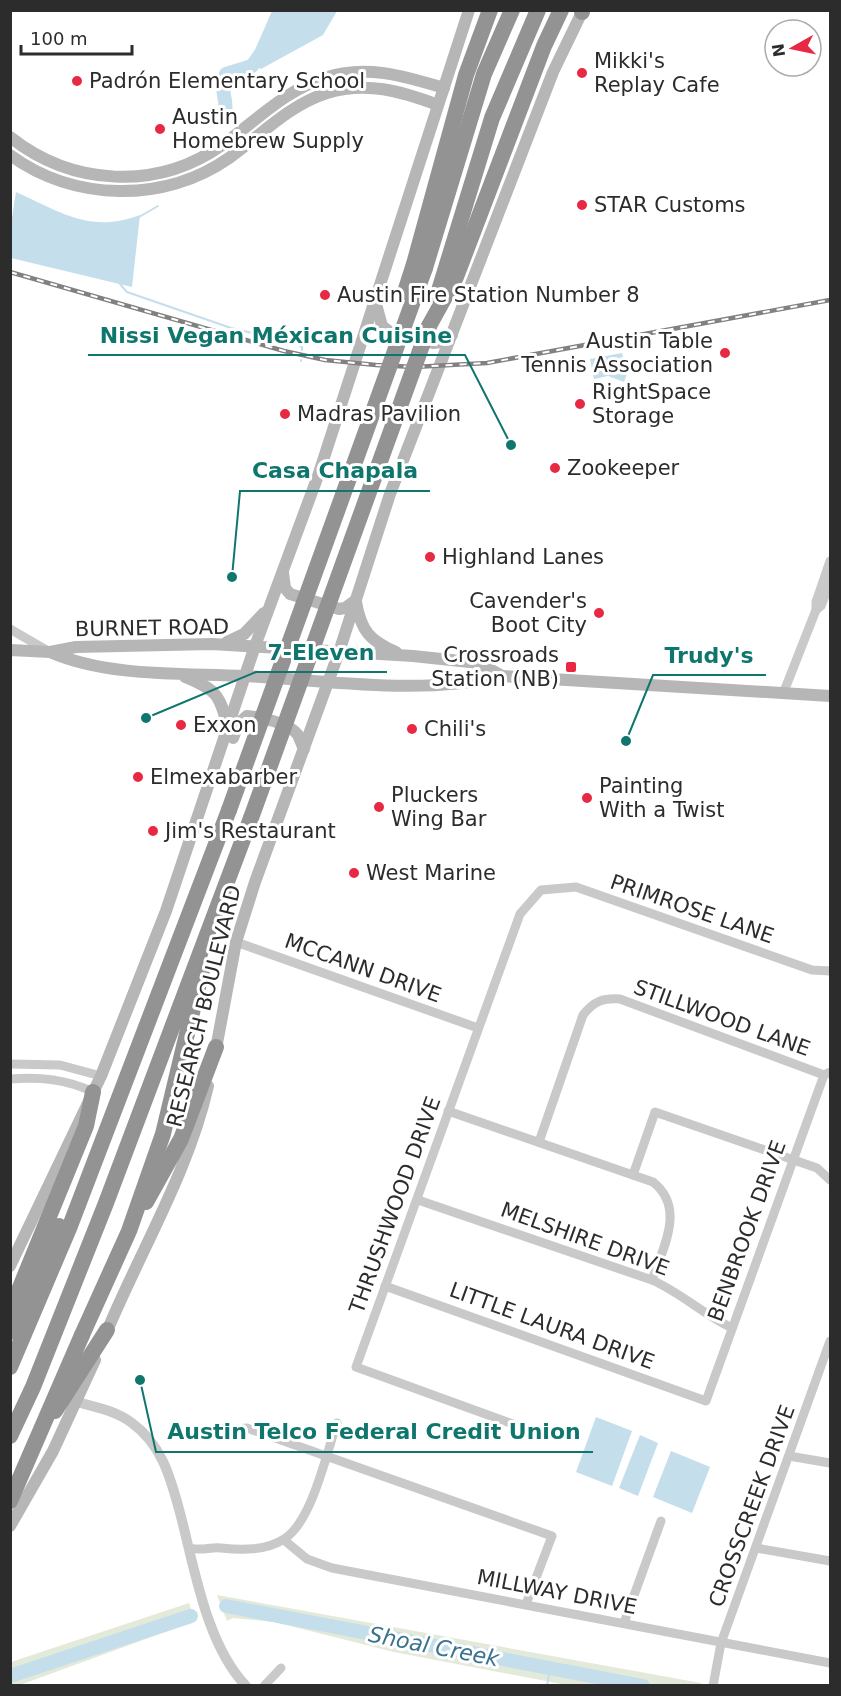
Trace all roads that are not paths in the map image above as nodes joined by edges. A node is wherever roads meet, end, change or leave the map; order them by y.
1 (469, 10) edge
2 (490, 10) edge
3 (512, 10) edge
4 (538, 10) edge
5 (582, 11) edge
6 (557, 17) edge
7 (444, 88) junction
8 (438, 105) junction
9 (12, 141) edge
10 (10, 155) edge
11 (206, 155) junction
12 (212, 168) junction
13 (171, 170) junction
14 (175, 184) junction
15 (419, 266) junction
16 (450, 276) junction
17 (376, 300) junction
18 (452, 336) junction
19 (831, 561) edge
20 (283, 572) junction
21 (828, 582) edge
22 (356, 600) junction
23 (269, 607) junction
24 (10, 629) edge
25 (221, 645) junction
26 (255, 646) junction
27 (10, 650) edge
28 (50, 652) junction
29 (339, 652) junction
30 (406, 656) junction
31 (176, 673) junction
32 (245, 676) junction
33 (502, 676) junction
34 (328, 682) junction
35 (783, 694) junction
36 (831, 696) edge
37 (228, 729) junction
38 (303, 749) junction
39 (209, 781) junction
40 (541, 890) joint
41 (213, 920) junction
42 (237, 942) junction
43 (831, 971) edge
44 (478, 1028) junction
45 (216, 1047) junction
46 (10, 1064) edge
47 (827, 1073) edge
48 (101, 1076) junction
49 (10, 1079) edge
50 (93, 1092) junction
51 (448, 1111) junction
52 (106, 1131) junction
53 (539, 1142) junction
54 (792, 1159) junction
55 (633, 1175) junction
56 (831, 1180) edge
57 (418, 1200) junction
58 (129, 1231) junction
59 (10, 1266) edge
60 (652, 1280) junction
61 (385, 1286) junction
62 (10, 1312) edge
63 (732, 1328) junction
64 (107, 1330) junction
65 (10, 1332) edge
66 (831, 1341) edge
67 (10, 1367) edge
68 (706, 1401) joint
69 (77, 1402) junction
70 (336, 1424) dead end
71 (229, 1430) dead end
72 (529, 1430) dead end
73 (10, 1436) edge
74 (326, 1455) junction
75 (789, 1456) junction
76 (831, 1463) edge
77 (10, 1480) edge
78 (10, 1501) edge
79 (661, 1521) dead end
80 (10, 1526) edge
81 (284, 1540) junction
82 (190, 1548) junction
83 (756, 1548) junction
84 (831, 1562) edge
85 (526, 1604) junction
86 (624, 1623) junction
87 (722, 1642) junction
88 (831, 1663) edge
89 (281, 1668) dead end
90 (246, 1686) edge
91 (264, 1686) edge
92 (712, 1686) edge

1 - 7 main road
2 - 15 highway
3 - 15 highway
4 - 16 highway
5 - 18 main road, RESEARCH BOULEVARD
6 - 16 highway
7 - 8 main road
7 - 11 main road
8 - 12 main road
8 - 17 main road
9 - 13 main road
10 - 14 main road
11 - 12 main road
11 - 13 main road
12 - 14 main road
13 - 14 main road
15 - 52 highway, bridge
16 - 41 highway, bridge
17 - 18 main road
17 - 20 main road
18 - 22 main road, RESEARCH BOULEVARD
19 - 21 street
20 - 22 main road
20 - 23 main road
21 - 35 street
22 - 29 main road, RESEARCH BOULEVARD
22 - 30 main road
23 - 25 main road
23 - 26 main road
24 - 28 street
25 - 26 main road, BURNET ROAD
25 - 28 main road, BURNET ROAD
26 - 29 main road, BURNET ROAD
26 - 32 main road
27 - 28 main road, BURNET ROAD
28 - 31 main road, BURNET ROAD
29 - 30 main road, BURNET ROAD
29 - 34 main road, RESEARCH BOULEVARD
30 - 33 main road, BURNET ROAD
31 - 32 main road, BURNET ROAD
31 - 37 main road
32 - 34 main road, BURNET ROAD
32 - 37 main road
33 - 34 main road, BURNET ROAD
33 - 35 main road, BURNET ROAD
34 - 38 main road, RESEARCH BOULEVARD
35 - 36 main road, BURNET ROAD
37 - 39 main road
38 - 39 main road
38 - 42 main road, RESEARCH BOULEVARD
39 - 48 main road
40 - 43 street, PRIMROSE LANE
40 - 44 street, THRUSHWOOD DRIVE
41 - 58 highway
41 - 73 highway
42 - 44 street, MCCANN DRIVE
42 - 45 main road, RESEARCH BOULEVARD
44 - 51 street, THRUSHWOOD DRIVE
45 - 58 highway
45 - 64 main road, RESEARCH BOULEVARD
46 - 48 street
47 - 53 street, STILLWOOD LANE
47 - 54 street, BENBROOK DRIVE
48 - 50 main road
49 - 50 street
50 - 59 main road
50 - 62 highway
51 - 53 street
51 - 57 street, THRUSHWOOD DRIVE
52 - 65 highway
52 - 67 highway
53 - 55 street
54 - 55 street
54 - 56 street
54 - 63 street, BENBROOK DRIVE
55 - 60 street
57 - 60 street, MELSHIRE DRIVE
57 - 61 street, THRUSHWOOD DRIVE
58 - 78 highway, bridge
60 - 63 street, MELSHIRE DRIVE
61 - 68 street, LITTLE LAURA DRIVE
61 - 72 street, THRUSHWOOD DRIVE
63 - 68 street, BENBROOK DRIVE
64 - 69 main road, RESEARCH BOULEVARD
64 - 77 highway
66 - 75 street, CROSSCREEK DRIVE
69 - 80 main road, RESEARCH BOULEVARD
69 - 82 street
70 - 74 street
71 - 74 street
74 - 81 street
74 - 85 street
75 - 76 street
75 - 83 street, CROSSCREEK DRIVE
79 - 86 street
81 - 82 street
81 - 85 street, MILLWAY DRIVE
82 - 90 street
83 - 84 street
83 - 87 street, CROSSCREEK DRIVE
85 - 86 street, MILLWAY DRIVE
86 - 87 street, MILLWAY DRIVE
87 - 88 street, MILLWAY DRIVE
87 - 92 street, CROSSCREEK DRIVE
89 - 91 street

